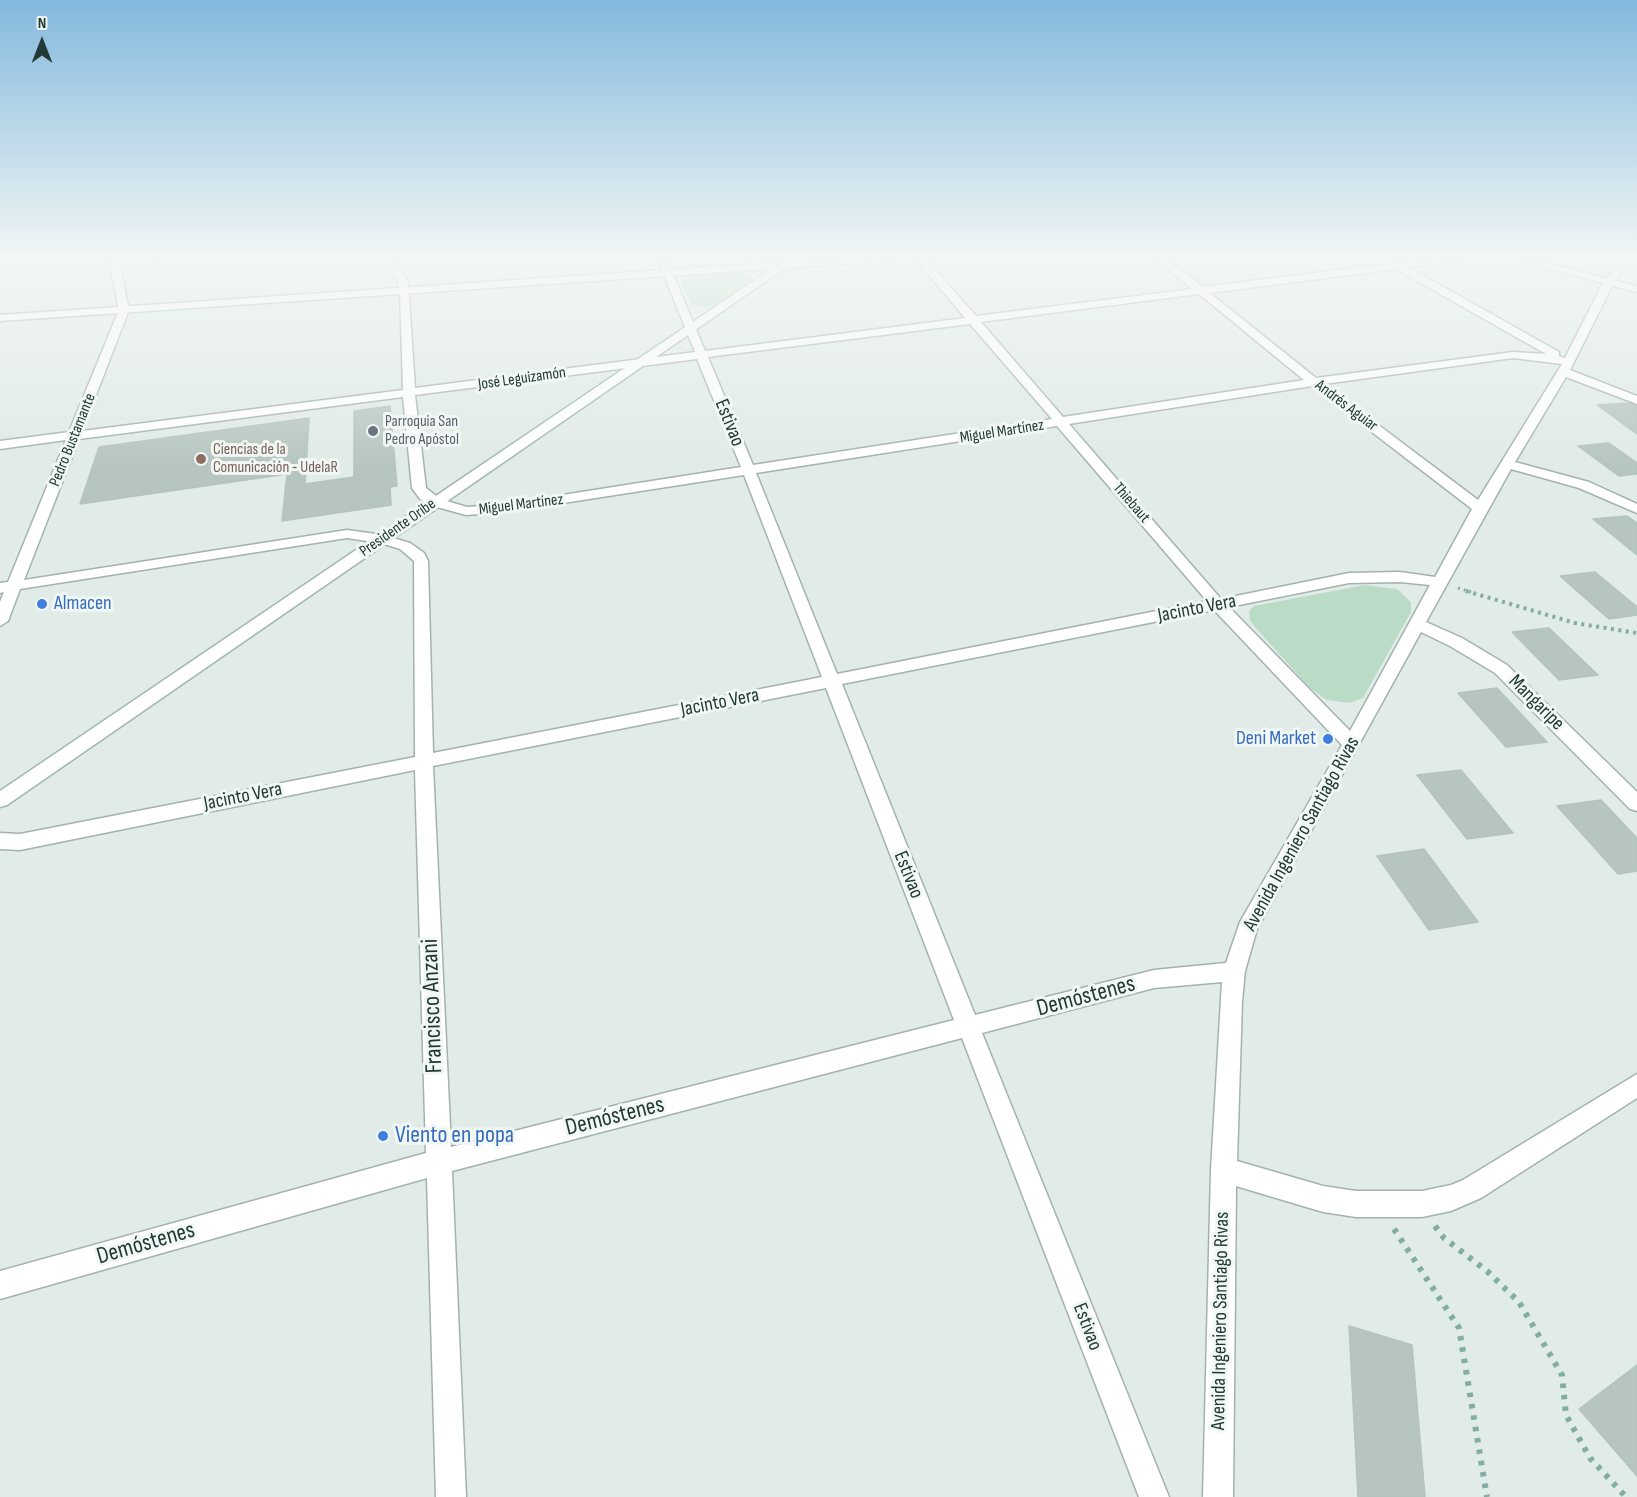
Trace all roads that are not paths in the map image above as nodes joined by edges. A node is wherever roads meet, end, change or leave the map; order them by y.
1 (118, 326) edge
2 (406, 326) edge
3 (921, 326) edge
4 (979, 326) edge
5 (1245, 326) edge
6 (1498, 326) edge
7 (1590, 326) edge
8 (691, 327) joint
9 (702, 355) junction
10 (636, 364) junction
11 (1566, 367) junction
12 (1314, 382) junction
13 (409, 393) junction
14 (1637, 400) edge
15 (1062, 422) junction
16 (75, 436) junction
17 (0, 445) edge
18 (1509, 464) junction
19 (749, 471) junction
20 (435, 502) junction
21 (1480, 508) junction
22 (1637, 509) edge
23 (383, 538) junction
24 (1441, 582) junction
25 (7, 587) edge
26 (1218, 605) junction
27 (0, 621) edge
28 (1418, 624) junction
29 (831, 682) junction
30 (1352, 744) junction
31 (424, 762) junction
32 (0, 800) edge
33 (1637, 804) edge
34 (0, 842) edge
35 (1234, 970) junction
36 (970, 1027) junction
37 (1637, 1085) edge
38 (439, 1162) junction
39 (1224, 1170) junction
40 (0, 1285) edge
41 (451, 1497) edge
42 (1154, 1497) edge
43 (1218, 1497) edge

1 - 16 street, Pedro Bustamante
2 - 13 street
3 - 9 street, José Leguizamón
4 - 15 street, Thiebaut
5 - 12 street, Andrés Aguiar
6 - 11 street
7 - 11 street, Avenida Ingeniero Santiago Rivas
8 - 9 street, Estivao
8 - 10 street, Presidente Oribe
9 - 10 street, José Leguizamón
9 - 19 street, Estivao
10 - 13 street, José Leguizamón
10 - 20 street, Presidente Oribe
11 - 12 street, Miguel Martínez
11 - 14 street
11 - 18 street, Avenida Ingeniero Santiago Rivas
12 - 15 street, Miguel Martínez
12 - 21 street, Andrés Aguiar
13 - 16 street, José Leguizamón
13 - 20 street
15 - 19 street, Miguel Martínez
15 - 26 street, Thiebaut
16 - 17 street, José Leguizamón
16 - 25 street, Pedro Bustamante
18 - 21 street, Avenida Ingeniero Santiago Rivas
18 - 22 street
19 - 20 street, Miguel Martínez
19 - 29 street, Estivao
20 - 23 street, Presidente Oribe
21 - 24 street, Avenida Ingeniero Santiago Rivas
23 - 25 street
23 - 31 street, Francisco Anzani
23 - 32 street, Presidente Oribe
24 - 26 street, Jacinto Vera
24 - 28 street, Avenida Ingeniero Santiago Rivas
25 - 27 street, Pedro Bustamante
26 - 29 street, Jacinto Vera
26 - 30 street, Thiebaut
28 - 30 street, Avenida Ingeniero Santiago Rivas
28 - 33 street, Mangaripe
29 - 31 street, Jacinto Vera
29 - 36 street, Estivao
30 - 35 street, Avenida Ingeniero Santiago Rivas
31 - 34 street, Jacinto Vera
31 - 38 street, Francisco Anzani
35 - 36 street, Demóstenes
35 - 39 street, Avenida Ingeniero Santiago Rivas
36 - 38 street, Demóstenes
36 - 42 street, Estivao
37 - 39 street
38 - 40 street, Demóstenes
38 - 41 street, Francisco Anzani
39 - 43 street, Avenida Ingeniero Santiago Rivas

